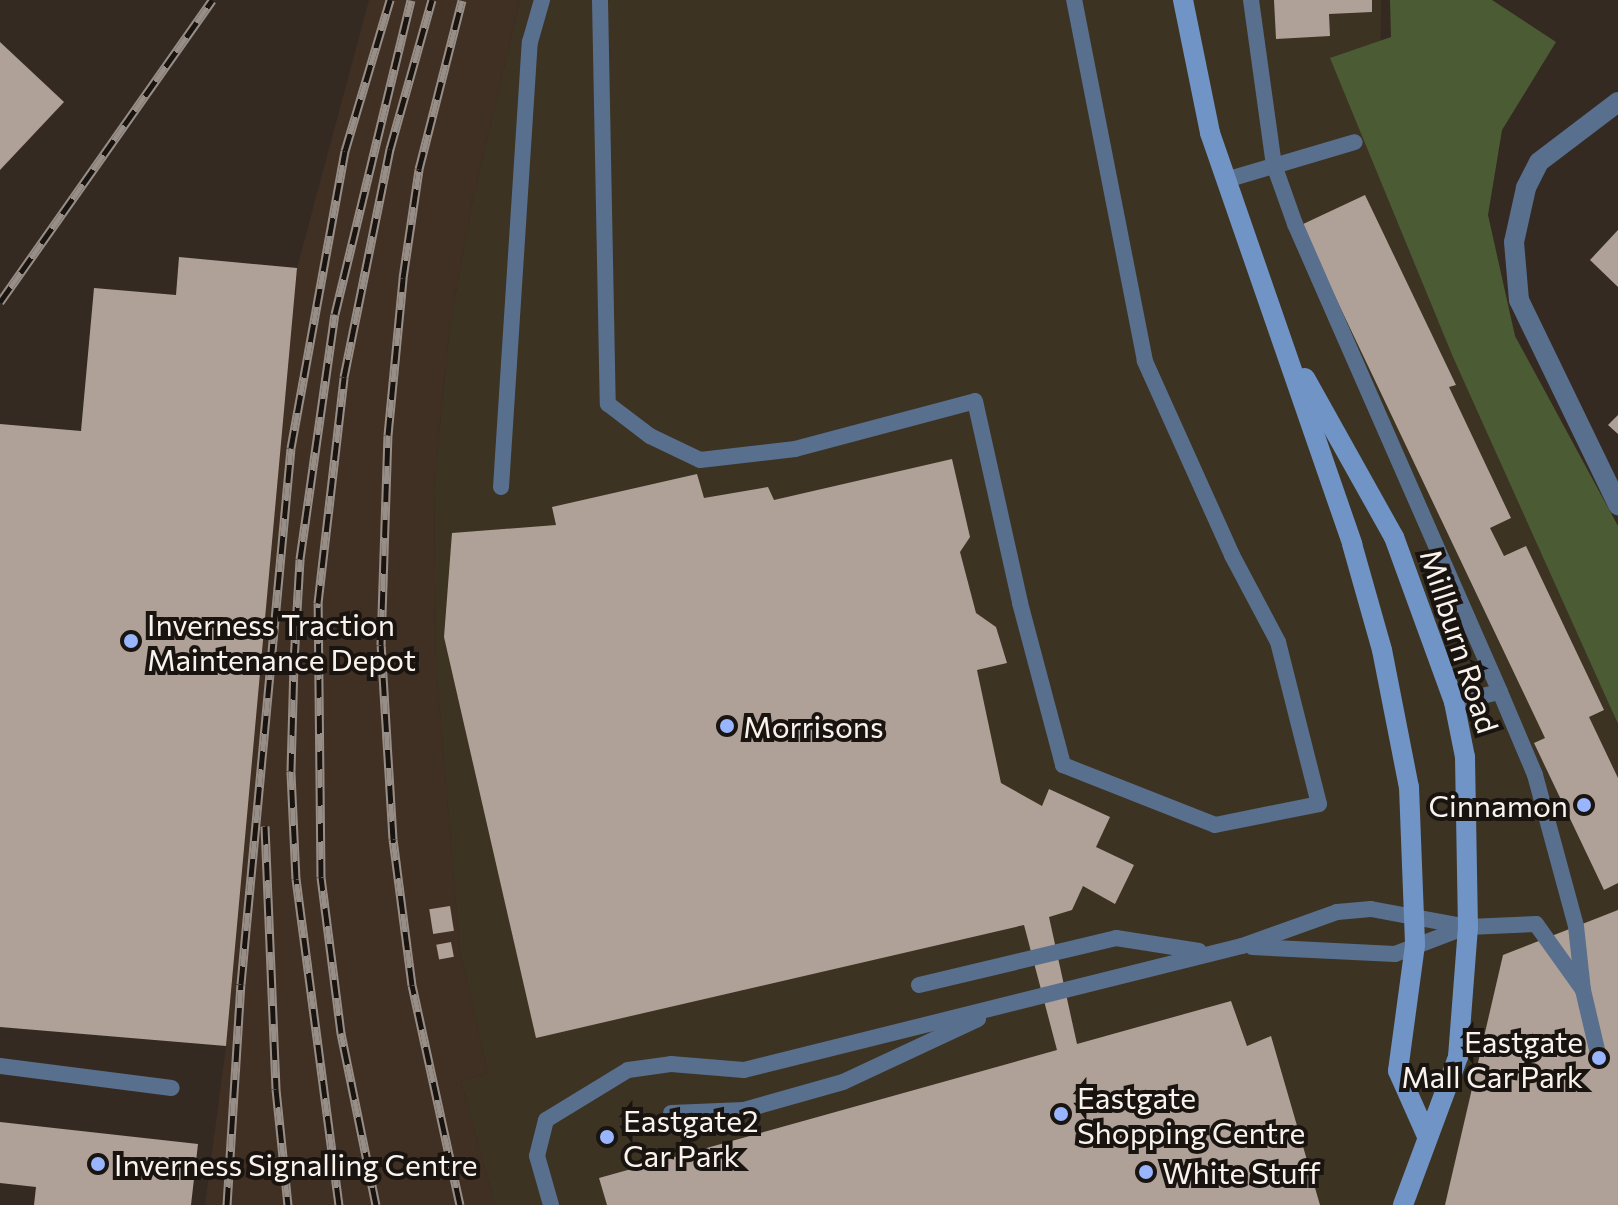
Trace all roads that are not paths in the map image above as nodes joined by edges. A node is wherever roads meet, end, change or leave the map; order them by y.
1 (542, 0) edge
2 (600, 0) edge
3 (1074, 0) edge
4 (1183, 0) edge
5 (1251, 0) edge
6 (1618, 102) edge
7 (1355, 142) dead end
8 (1274, 165) junction
9 (1226, 180) junction
10 (1280, 333) junction
11 (501, 487) dead end
12 (1618, 505) edge
13 (1500, 692) junction
14 (1454, 702) junction
15 (1413, 917) junction
16 (1468, 927) junction
17 (1415, 945) junction
18 (1242, 946) junction
19 (1205, 952) junction
20 (919, 985) dead end
21 (1583, 990) junction
22 (1012, 1003) junction
23 (1599, 1058) dead end
24 (0, 1066) edge
25 (172, 1088) dead end
26 (671, 1113) dead end
27 (1427, 1136) junction
28 (551, 1205) edge
29 (1403, 1205) edge

1 - 11 lane
2 - 3 lane
4 - 9 main road, Millburn Road
5 - 8 lane
6 - 12 street
7 - 8 lane
8 - 9 lane
8 - 13 lane
9 - 10 main road, Millburn Road
10 - 14 main road, Millburn Road
10 - 15 main road, Millburn Road
13 - 14 lane
13 - 21 lane
14 - 16 main road, Millburn Road
15 - 16 lane
15 - 17 main road, Millburn Road
15 - 18 lane
16 - 17 lane
16 - 21 lane
16 - 27 main road, Millburn Road
17 - 18 lane
17 - 27 main road, Millburn Road
18 - 19 lane
19 - 20 lane
19 - 22 lane
21 - 23 lane
22 - 26 lane
22 - 28 lane
24 - 25 lane
27 - 29 main road, Millburn Road

